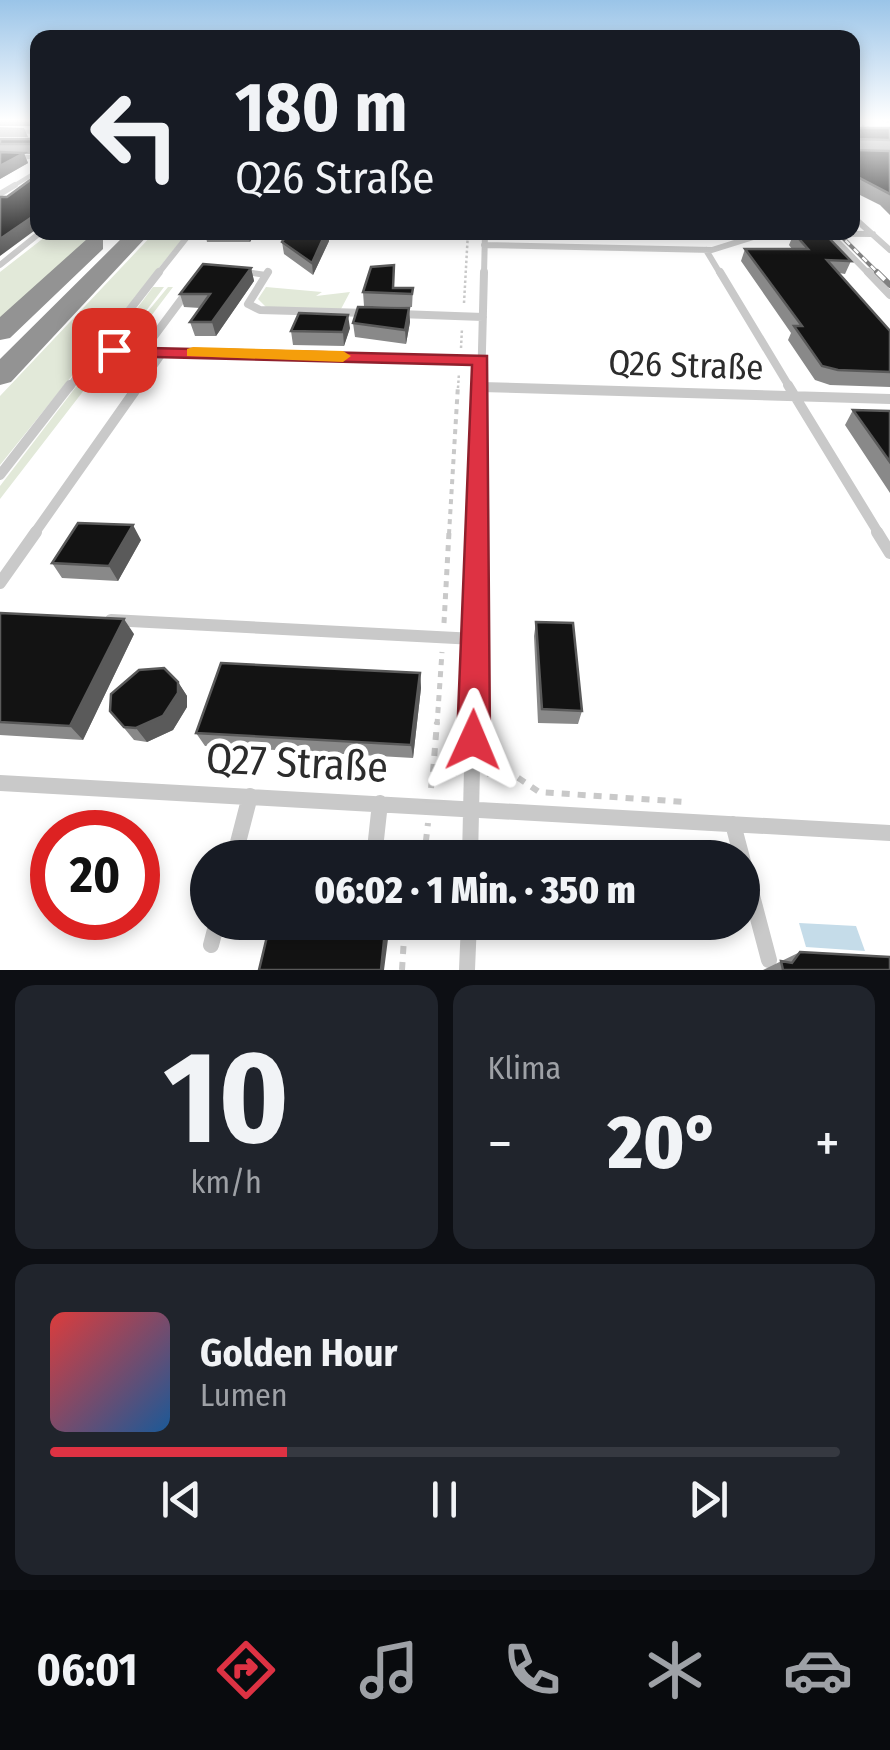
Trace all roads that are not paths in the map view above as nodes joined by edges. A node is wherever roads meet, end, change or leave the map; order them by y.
1 (30, 176) edge
2 (0, 194) edge
3 (860, 223) edge
4 (860, 234) edge
5 (872, 234) junction
6 (31, 240) edge
7 (99, 240) edge
8 (133, 240) edge
9 (185, 240) edge
10 (484, 240) edge
11 (504, 240) edge
12 (739, 240) edge
13 (834, 240) edge
14 (706, 250) junction
15 (890, 250) edge
16 (0, 265) edge
17 (220, 271) edge
18 (192, 286) edge
19 (889, 298) edge
20 (483, 317) junction
21 (0, 332) edge
22 (98, 350) junction
23 (144, 351) junction
24 (163, 352) junction
25 (481, 360) junction
26 (0, 376) edge
27 (480, 387) junction
28 (796, 396) junction
29 (890, 399) edge
30 (0, 475) edge
31 (890, 552) edge
32 (0, 583) edge
33 (97, 619) edge
34 (475, 639) junction
35 (0, 783) edge
36 (250, 796) junction
37 (380, 803) junction
38 (472, 808) junction
39 (734, 824) junction
40 (890, 834) edge
41 (239, 840) edge
42 (376, 840) edge
43 (471, 840) edge
44 (738, 840) edge
45 (760, 924) edge
46 (212, 940) edge
47 (468, 940) edge
48 (211, 945) dead end
49 (770, 960) dead end
50 (468, 970) edge

1 - 2 lane
3 - 5 lane
4 - 5 lane
5 - 15 lane
6 - 16 lane
7 - 21 highway
8 - 26 highway
9 - 22 lane
10 - 20 lane
11 - 14 lane
12 - 14 lane
13 - 19 lane
14 - 28 lane
17 - 20 lane
18 - 23 lane
20 - 25 lane
22 - 23 lane
22 - 30 lane
23 - 24 lane
24 - 25 lane
24 - 32 lane
25 - 27 lane
27 - 28 lane, Q26 Straße
27 - 34 lane
28 - 29 lane, Q26 Straße
28 - 31 lane
33 - 34 lane
34 - 38 lane
35 - 36 lane, Q27 Straße
36 - 37 lane, Q27 Straße
36 - 41 lane
37 - 38 lane, Q27 Straße
37 - 42 lane
38 - 39 lane, Q27 Straße
38 - 43 lane
39 - 40 lane, Q27 Straße
39 - 44 lane
45 - 49 lane
46 - 48 lane
47 - 50 lane

